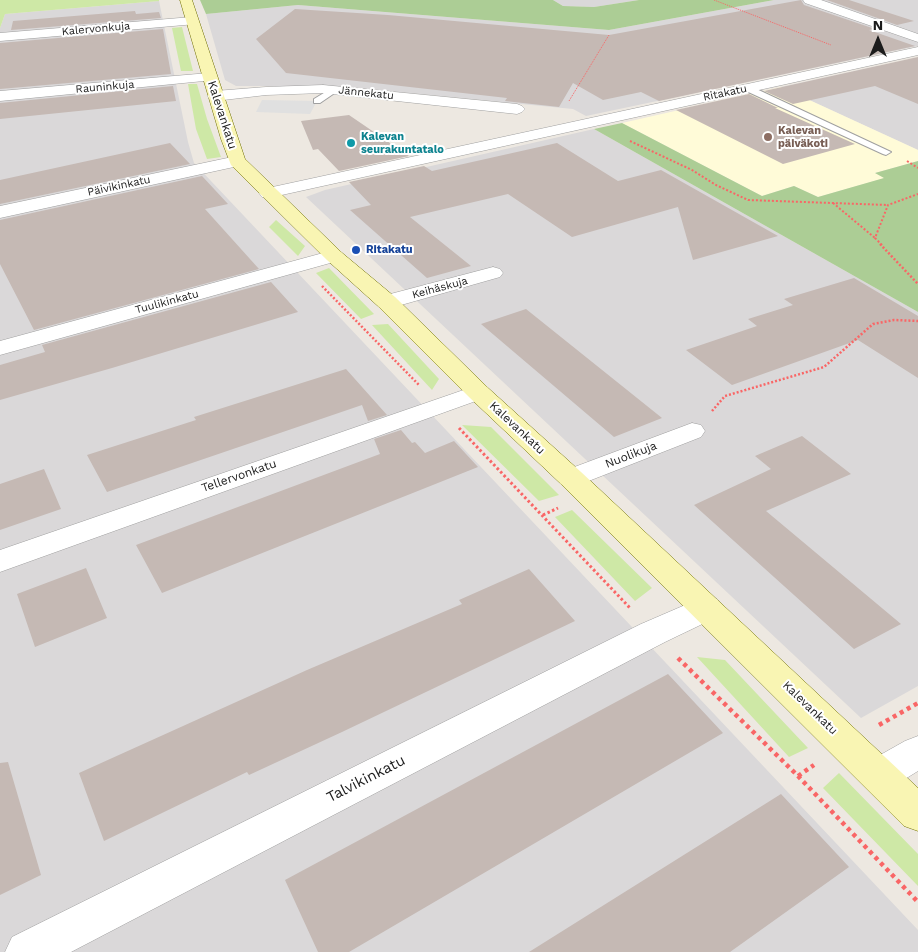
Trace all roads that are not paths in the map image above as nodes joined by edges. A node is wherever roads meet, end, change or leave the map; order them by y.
1 (186, 0) edge
2 (809, 0) edge
3 (192, 21) junction
4 (0, 37) edge
5 (918, 38) edge
6 (918, 51) edge
7 (877, 60) junction
8 (909, 70) dead end
9 (212, 87) junction
10 (747, 88) junction
11 (335, 90) junction
12 (0, 96) edge
13 (317, 101) dead end
14 (517, 109) dead end
15 (886, 152) dead end
16 (237, 161) junction
17 (268, 193) junction
18 (0, 212) edge
19 (334, 256) junction
20 (493, 273) dead end
21 (387, 302) junction
22 (0, 348) edge
23 (478, 392) junction
24 (692, 431) road end
25 (571, 478) junction
26 (0, 561) edge
27 (706, 608) junction
28 (918, 752) edge
29 (879, 775) junction
30 (918, 813) edge
31 (28, 952) edge

1 - 3 street, Kalevankatu
2 - 5 street
3 - 4 street, Kalervonkuja
3 - 9 street, Kalevankatu
6 - 7 street, Ritakatu
7 - 8 street
7 - 10 street, Ritakatu
9 - 11 street, Jännekatu
9 - 12 street, Rauninkuja
9 - 16 street, Kalevankatu
10 - 15 lane
10 - 17 street, Ritakatu
11 - 13 lane
11 - 14 street, Jännekatu
16 - 17 street, Kalevankatu
16 - 18 street, Päivikinkatu
17 - 19 street, Kalevankatu
19 - 21 street, Kalevankatu
19 - 22 street, Tuulikinkatu
20 - 21 street, Keihäskuja
21 - 23 street, Kalevankatu
23 - 25 street, Kalevankatu
23 - 26 street, Tellervonkatu
24 - 25 street, Nuolikuja
25 - 27 street, Kalevankatu
27 - 29 street, Kalevankatu
27 - 31 street, Talvikinkatu
28 - 29 street
29 - 30 street, Kalevankatu

